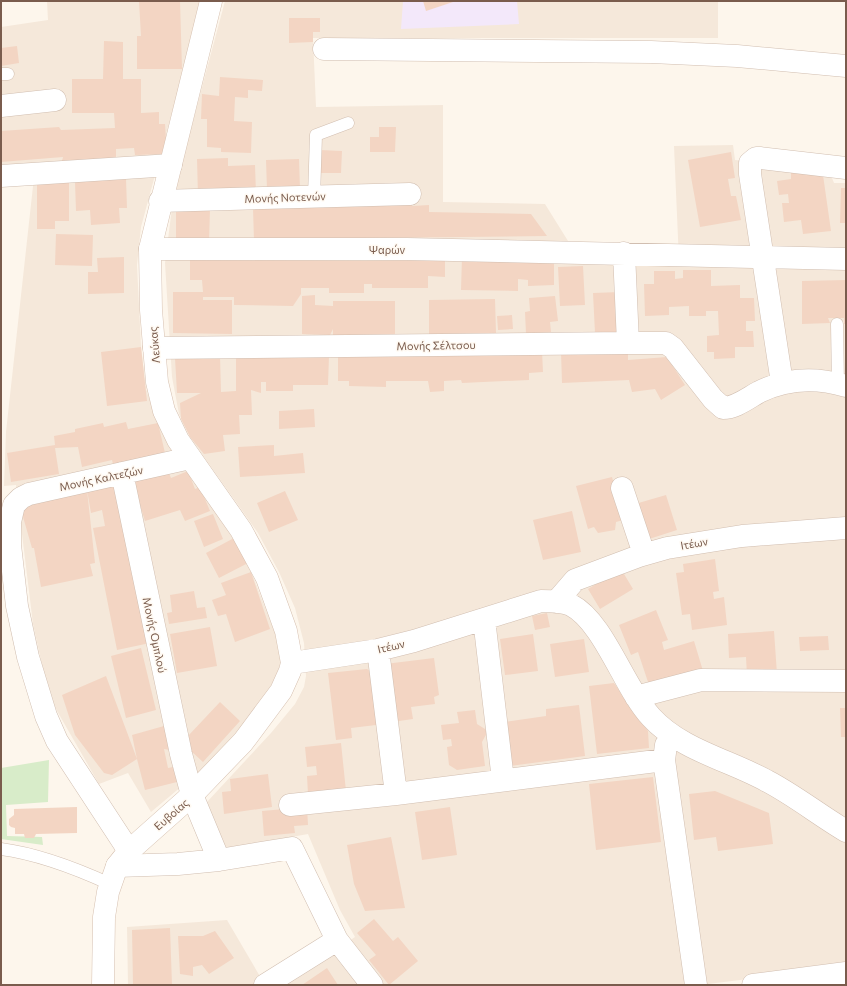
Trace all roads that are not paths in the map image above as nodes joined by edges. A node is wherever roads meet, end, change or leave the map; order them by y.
1 (211, 1) edge
2 (324, 49) dead end
3 (846, 66) edge
4 (55, 100) dead end
5 (1, 106) edge
6 (348, 123) dead end
7 (171, 165) junction
8 (846, 168) edge
9 (1, 176) edge
10 (410, 194) dead end
11 (314, 196) junction
12 (160, 201) junction
13 (150, 249) junction
14 (624, 253) junction
15 (762, 258) junction
16 (846, 258) edge
17 (837, 324) dead end
18 (628, 343) junction
19 (154, 348) junction
20 (782, 383) junction
21 (842, 385) edge
22 (190, 458) junction
23 (122, 473) junction
24 (622, 488) dead end
25 (846, 528) edge
26 (644, 554) junction
27 (556, 602) junction
28 (484, 619) junction
29 (378, 650) junction
30 (292, 663) junction
31 (846, 681) edge
32 (636, 697) junction
33 (670, 734) junction
34 (664, 760) junction
35 (504, 780) junction
36 (396, 794) junction
37 (192, 795) junction
38 (290, 805) dead end
39 (846, 831) edge
40 (1, 848) edge
41 (219, 860) junction
42 (119, 867) junction
43 (337, 940) junction
44 (846, 973) edge
45 (103, 985) edge
46 (265, 985) edge
47 (372, 985) edge
48 (696, 985) edge
49 (753, 985) edge

1 - 7 street, Λεύκας
2 - 3 street
4 - 5 street
6 - 11 lane
7 - 9 street
7 - 12 street, Λεύκας
8 - 15 street
10 - 11 street, Μονής Νοτενών
11 - 12 street, Μονής Νοτενών
12 - 13 street, Λεύκας
13 - 14 street, Ψαρών
13 - 19 street, Λεύκας
14 - 15 street, Ψαρών
14 - 18 street
15 - 16 street, Ψαρών
15 - 20 street
17 - 21 lane
18 - 19 street, Μονής Σέλτσου
18 - 20 street, Μονής Σέλτσου
19 - 22 street, Λεύκας
20 - 21 street
22 - 23 street, Μονής Καλτεζών
22 - 30 street, Λεύκας
23 - 37 street, Μονής Ομπλού
23 - 42 street, Μονής Καλτεζών
24 - 26 street
25 - 26 street, Ιτέων
26 - 27 street, Ιτέων
27 - 28 street, Ιτέων
27 - 32 street, Ιτέων
28 - 29 street, Ιτέων
28 - 35 street
29 - 30 street, Ιτέων
29 - 36 street
30 - 37 street, Ευβοίας
31 - 32 street
32 - 33 street, Ιτέων
33 - 34 street
33 - 39 street, Ιτέων
34 - 35 street
34 - 48 street
35 - 36 street
36 - 38 street
37 - 41 street, Μονής Ομπλού
37 - 42 street, Ευβοίας
40 - 42 lane
41 - 42 street
41 - 43 street
42 - 45 street
43 - 46 street
43 - 47 street
44 - 49 street

